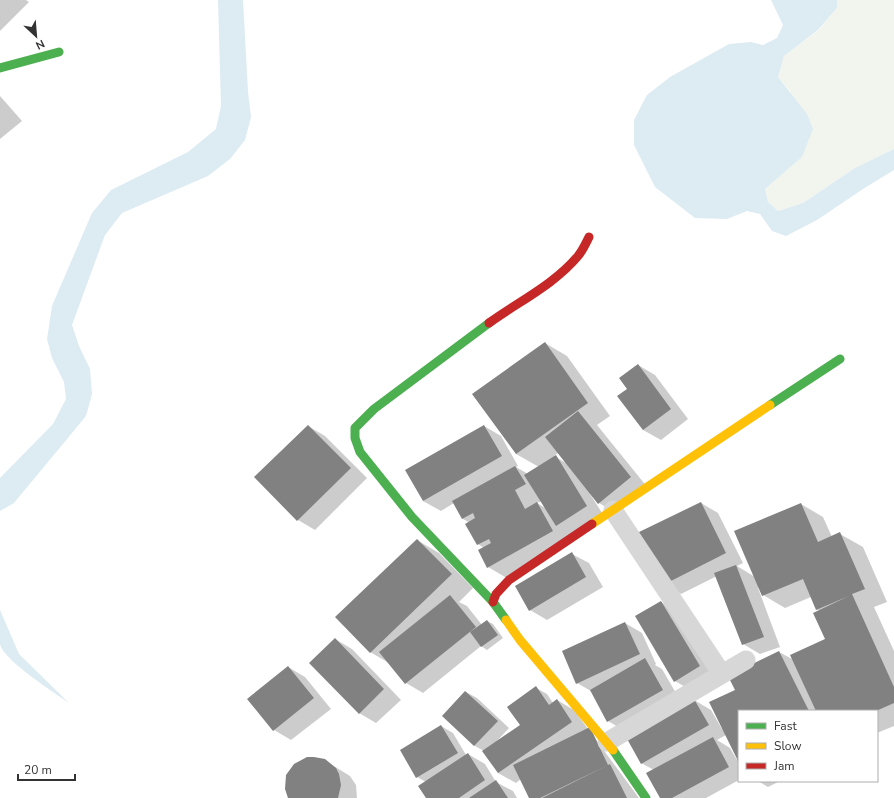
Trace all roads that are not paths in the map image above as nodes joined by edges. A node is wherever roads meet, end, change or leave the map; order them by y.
1 (59, 52) dead end
2 (0, 68) edge
3 (589, 237) dead end
4 (840, 359) dead end
5 (613, 510) junction
6 (493, 602) junction
7 (746, 660) dead end
8 (722, 674) junction
9 (607, 742) junction
10 (646, 798) edge

1 - 2 street
3 - 6 street
4 - 5 street
5 - 6 street
5 - 8 street
6 - 9 street
7 - 8 street
8 - 9 street
9 - 10 street

